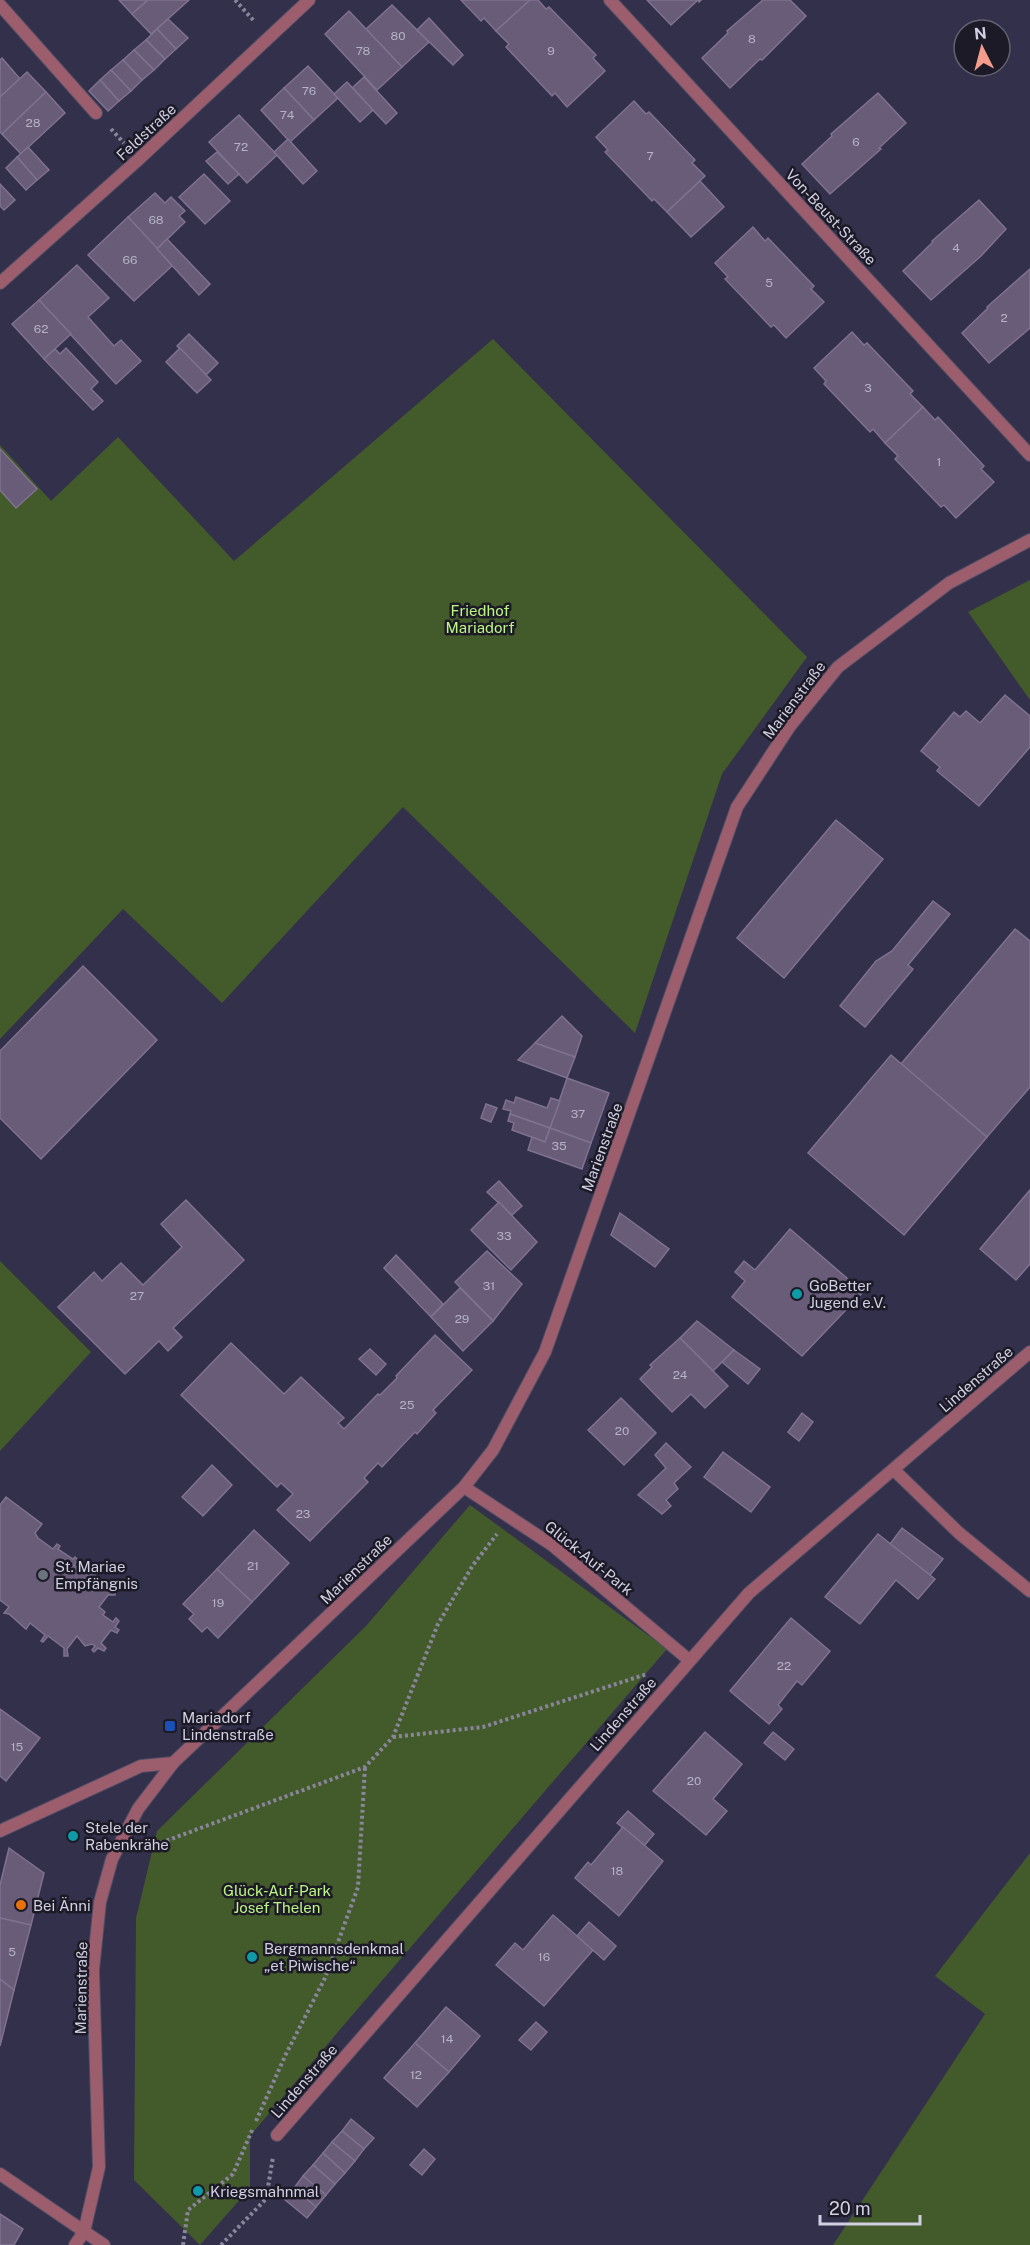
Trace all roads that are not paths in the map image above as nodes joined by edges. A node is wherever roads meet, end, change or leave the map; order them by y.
1 (309, 0) edge
2 (610, 0) edge
3 (0, 5) edge
4 (96, 113) road end
5 (0, 283) edge
6 (1030, 455) edge
7 (1030, 540) edge
8 (1030, 1352) edge
9 (894, 1470) junction
10 (464, 1487) junction
11 (1030, 1591) edge
12 (689, 1660) junction
13 (173, 1763) junction
14 (0, 1831) edge
15 (277, 2135) road end
16 (0, 2174) edge
17 (84, 2232) junction
18 (75, 2245) edge
19 (104, 2245) edge

1 - 5 street, Feldstraße
2 - 6 street, Von-Beust-Straße
3 - 4 street
7 - 10 street, Marienstraße
8 - 9 street, Lindenstraße
9 - 11 street
9 - 12 street, Lindenstraße
10 - 12 street, Glück-Auf-Park
10 - 13 street, Marienstraße
12 - 15 street, Lindenstraße
13 - 14 street
13 - 17 street, Marienstraße
16 - 17 street
17 - 18 street
17 - 19 street

